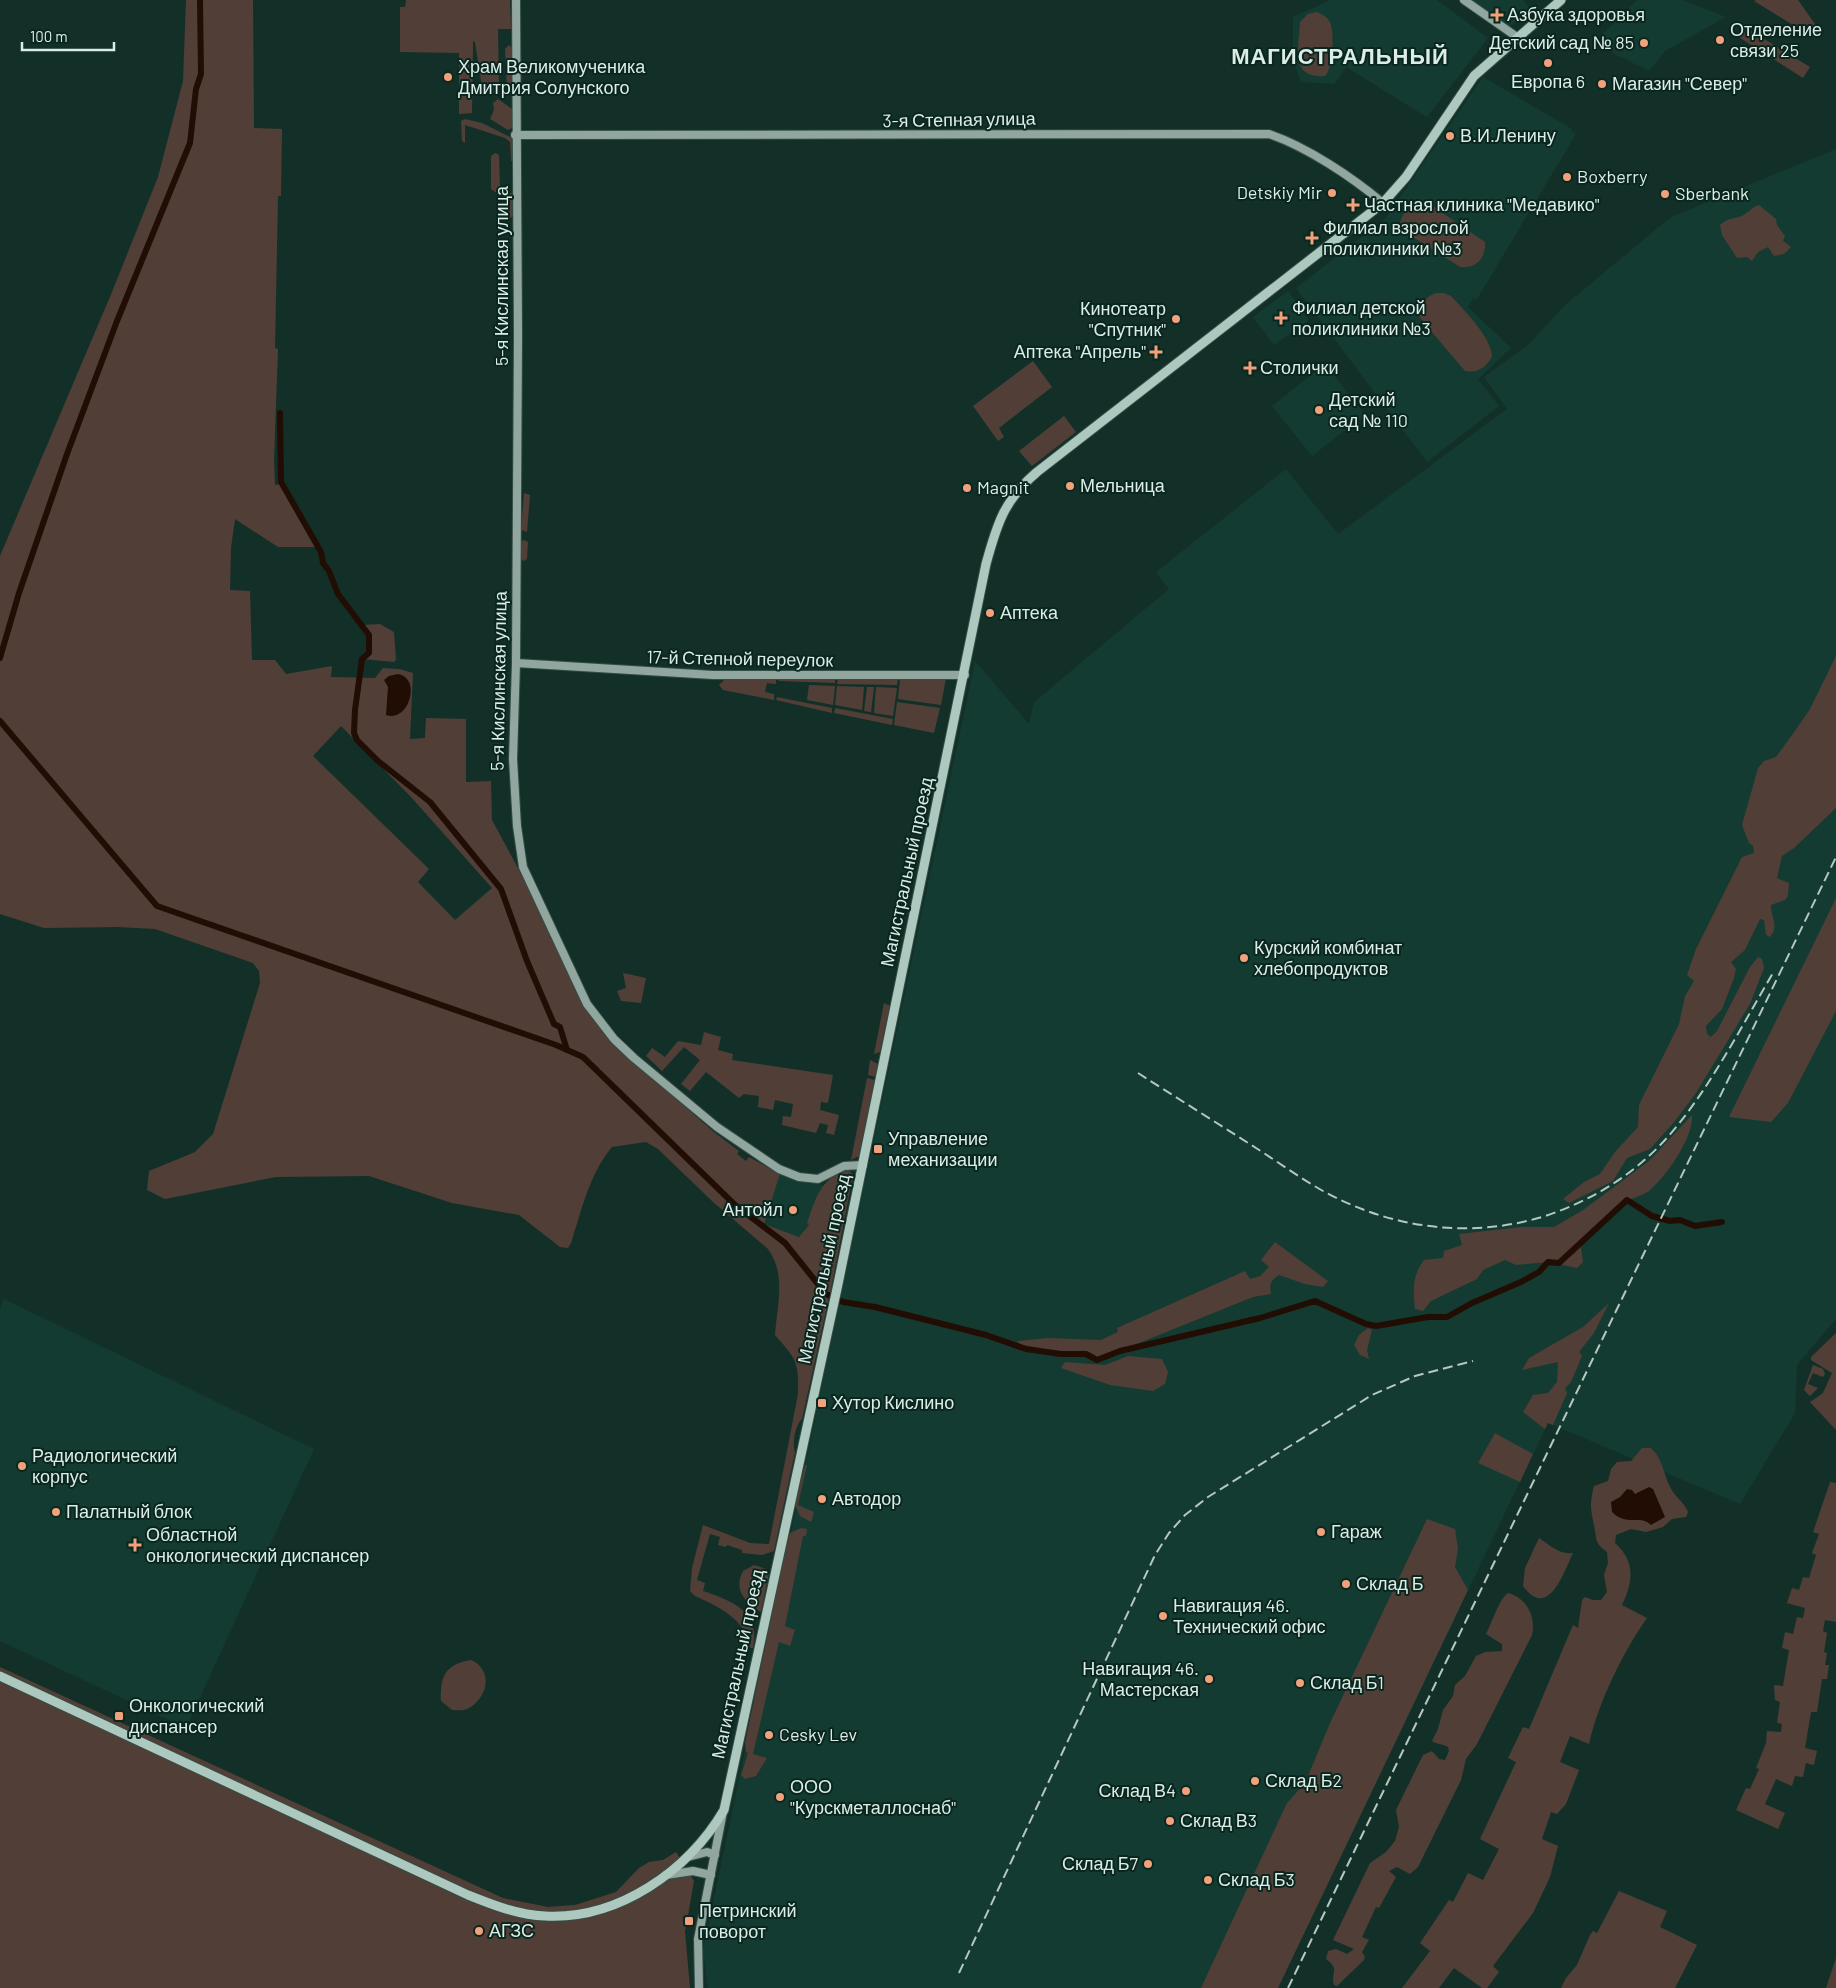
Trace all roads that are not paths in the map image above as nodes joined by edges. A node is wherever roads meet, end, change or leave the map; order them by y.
1 (516, 0) edge
2 (1464, 0) edge
3 (1561, 0) edge
4 (1517, 37) junction
5 (515, 135) junction
6 (1383, 204) junction
7 (516, 664) junction
8 (965, 675) junction
9 (863, 1165) junction
10 (0, 1676) edge
11 (724, 1810) junction
12 (715, 1855) junction
13 (683, 1860) junction
14 (666, 1875) junction
15 (711, 1875) junction
16 (699, 1988) edge

1 - 5 street, 5-я Кислинская улица
2 - 4 street
3 - 4 main road, Магистральный проезд
4 - 6 main road, Магистральный проезд
5 - 6 street, 3-я Степная улица
5 - 7 street, 5-я Кислинская улица
6 - 8 main road, Магистральный проезд
7 - 8 street, 17-й Степной переулок
7 - 9 street, 5-я Кислинская улица
8 - 9 main road, Магистральный проезд
9 - 11 main road, Магистральный проезд
10 - 14 main road
11 - 12 street, Магистральный проезд
11 - 13 main road
12 - 13 street
12 - 15 street, Магистральный проезд
13 - 14 main road
14 - 15 street
15 - 16 street, Магистральный проезд

